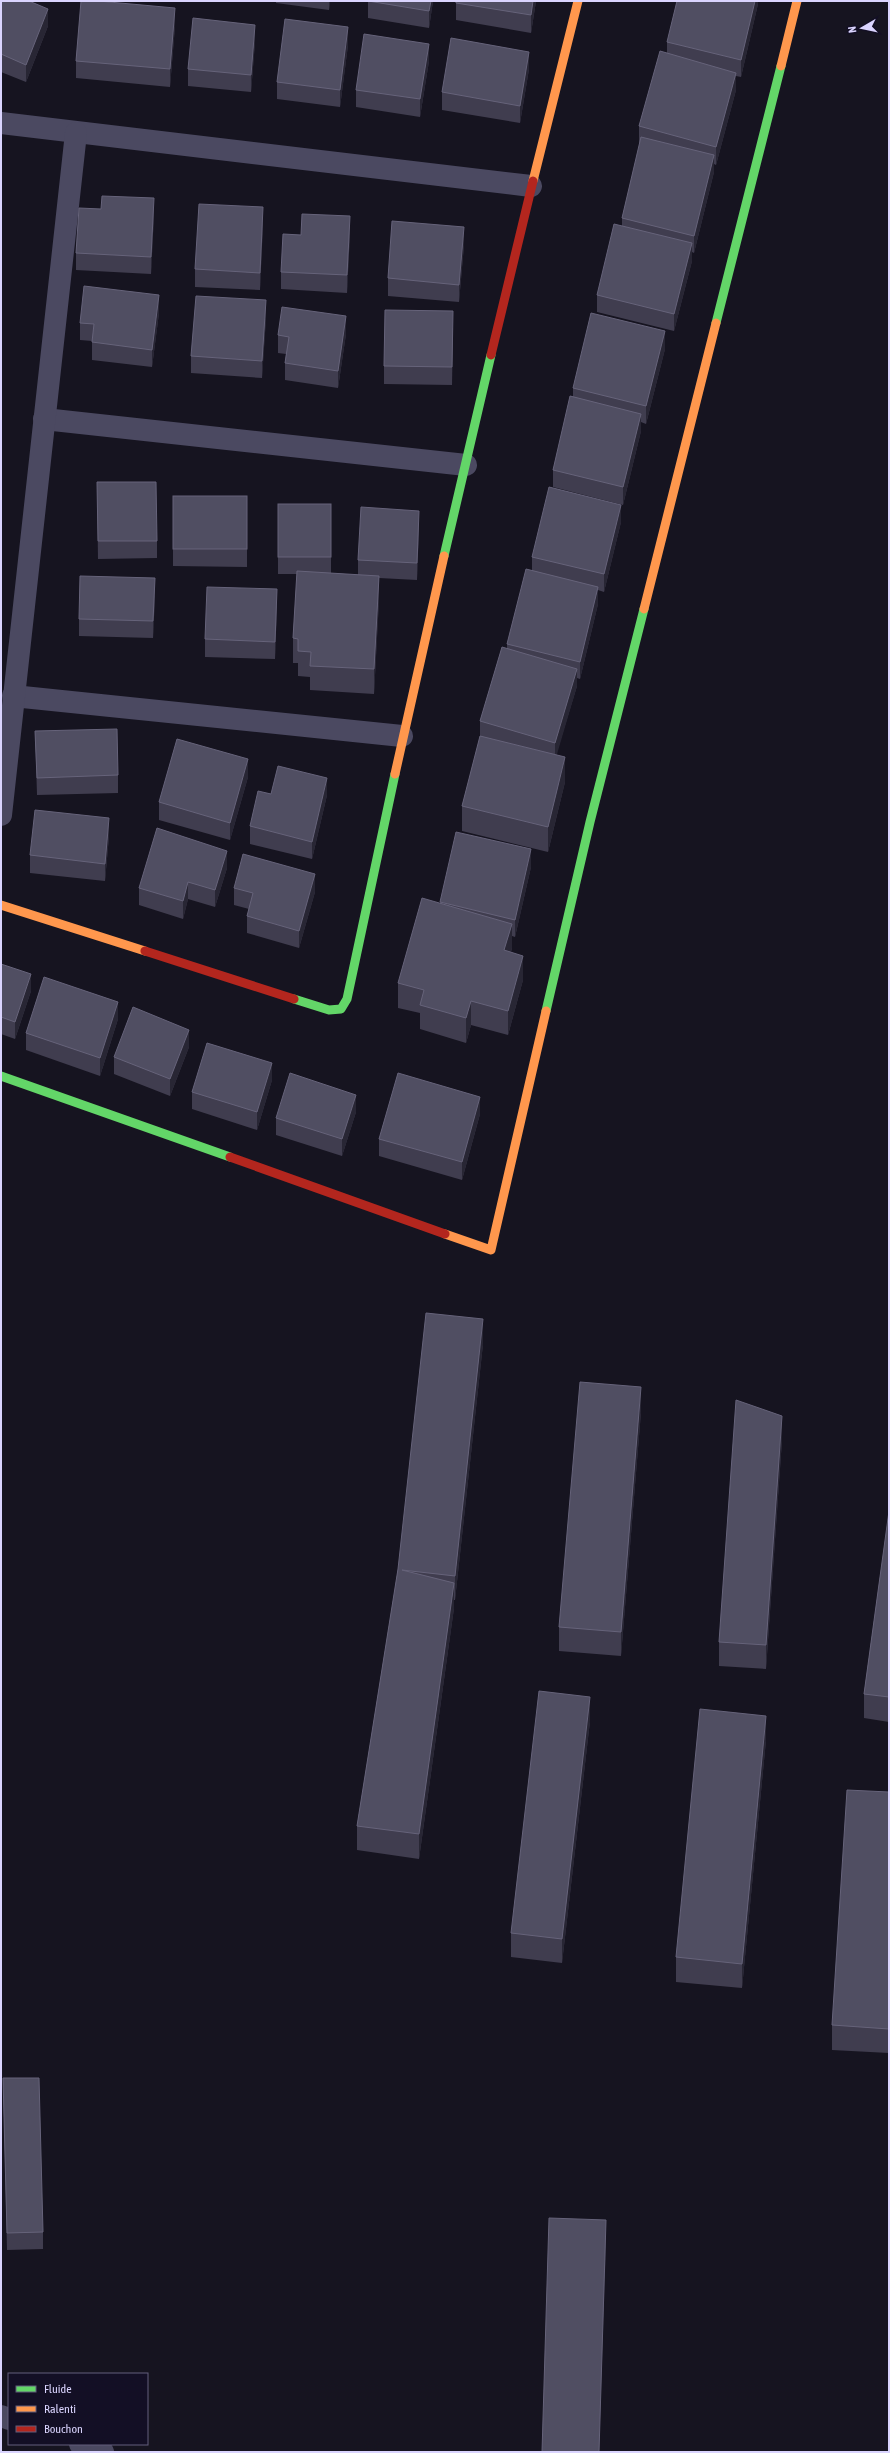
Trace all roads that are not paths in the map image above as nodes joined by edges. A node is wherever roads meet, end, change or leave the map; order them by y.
1 (578, 1) edge
2 (797, 1) edge
3 (1, 123) edge
4 (76, 133) junction
5 (531, 186) junction
6 (44, 419) junction
7 (466, 465) junction
8 (13, 696) junction
9 (402, 736) junction
10 (1, 815) edge
11 (1, 905) edge
12 (1, 1076) edge
13 (83, 2445) edge
14 (103, 2452) edge

1 - 5 street
2 - 12 street
3 - 4 street
4 - 5 street
4 - 6 street
5 - 7 street
6 - 7 street
6 - 8 street
7 - 9 street
8 - 9 street
8 - 10 street
9 - 11 street
13 - 14 street

